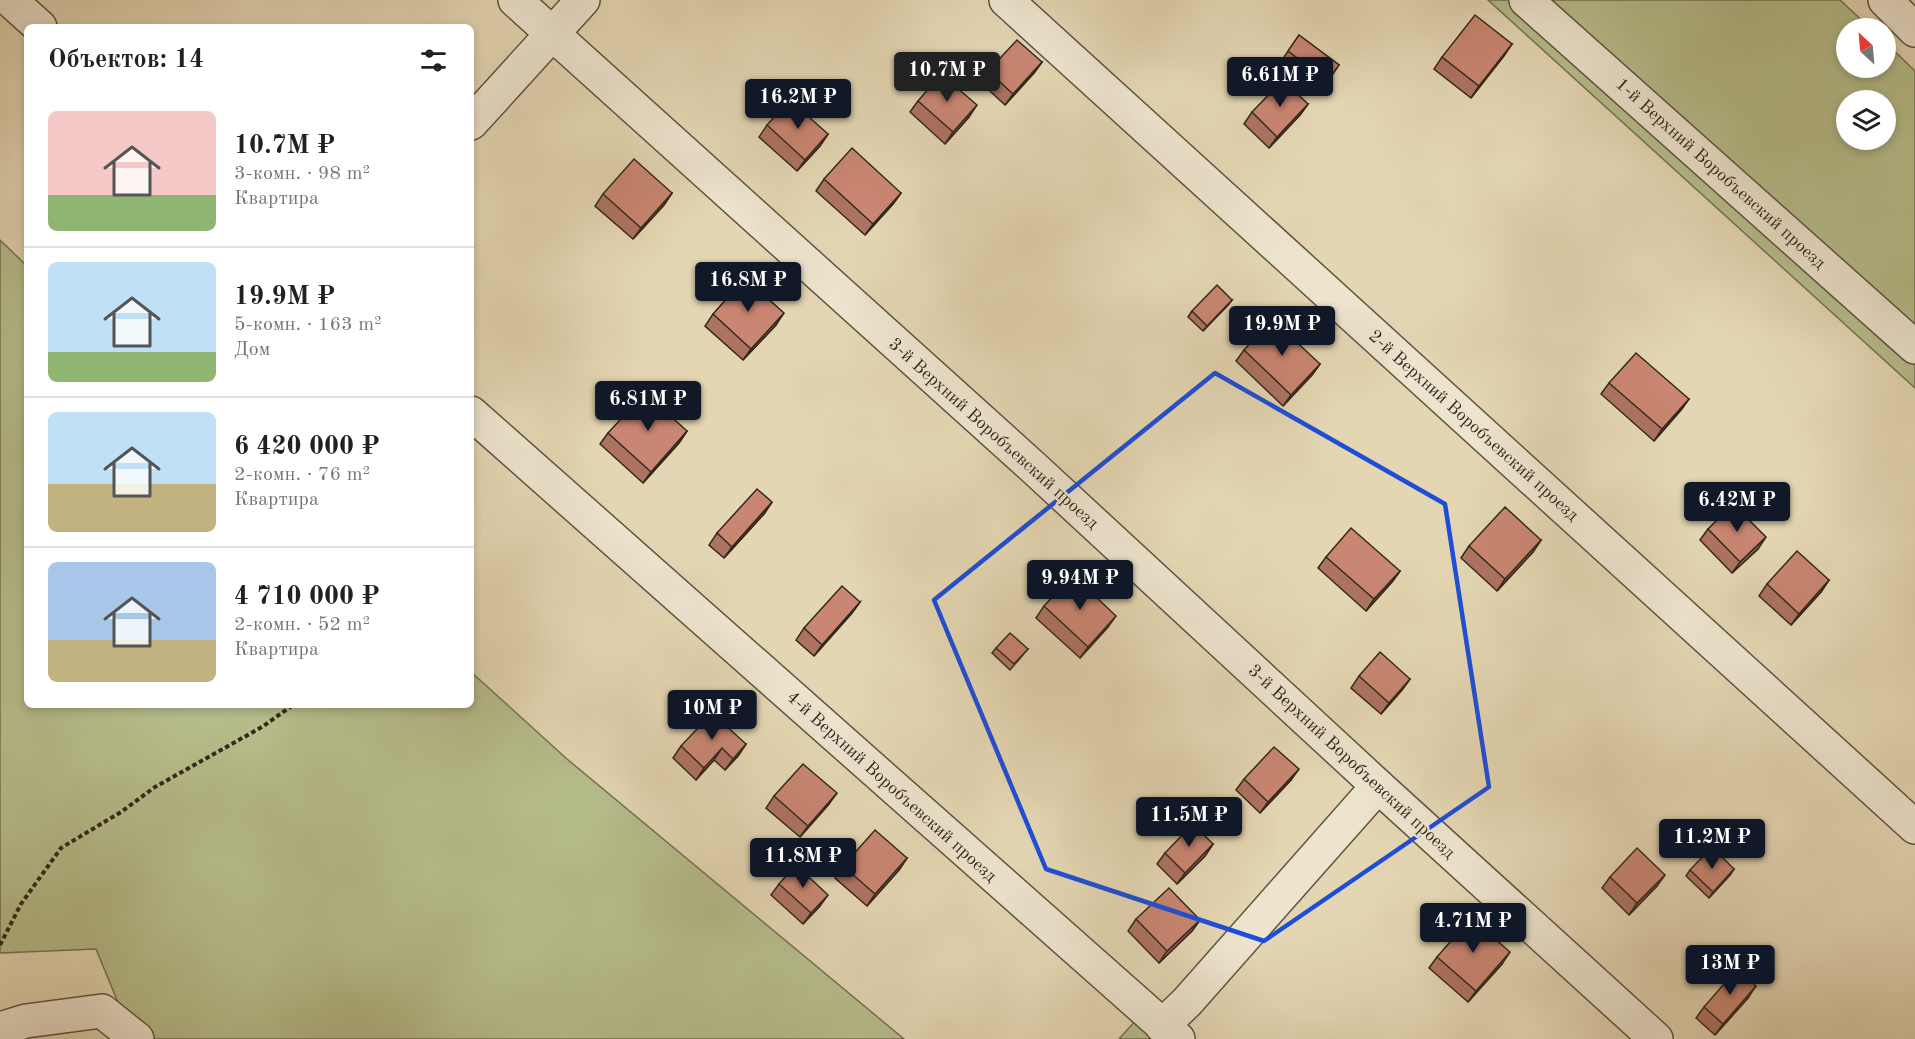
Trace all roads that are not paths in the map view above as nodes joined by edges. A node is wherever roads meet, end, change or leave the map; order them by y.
1 (10, 0) edge
2 (515, 0) edge
3 (583, 0) edge
4 (1006, 0) edge
5 (1526, 0) edge
6 (1886, 0) edge
7 (37, 24) edge
8 (1915, 30) edge
9 (552, 34) junction
10 (474, 120) edge
11 (1915, 347) edge
12 (474, 416) edge
13 (1378, 786) junction
14 (1915, 826) edge
15 (0, 1029) edge
16 (1170, 1032) edge
17 (137, 1039) edge
18 (1656, 1039) edge

1 - 7 street
2 - 9 street, 3-й Верхний Воробъевский проезд
3 - 9 street
4 - 14 street, 2-й Верхний Воробъевский проезд
5 - 11 street, 1-й Верхний Воробъевский проезд
6 - 8 street
9 - 10 street
9 - 13 street, 3-й Верхний Воробъевский проезд
12 - 16 street, 4-й Верхний Воробъевский проезд
13 - 16 street
13 - 18 street, 3-й Верхний Воробъевский проезд
15 - 17 street

